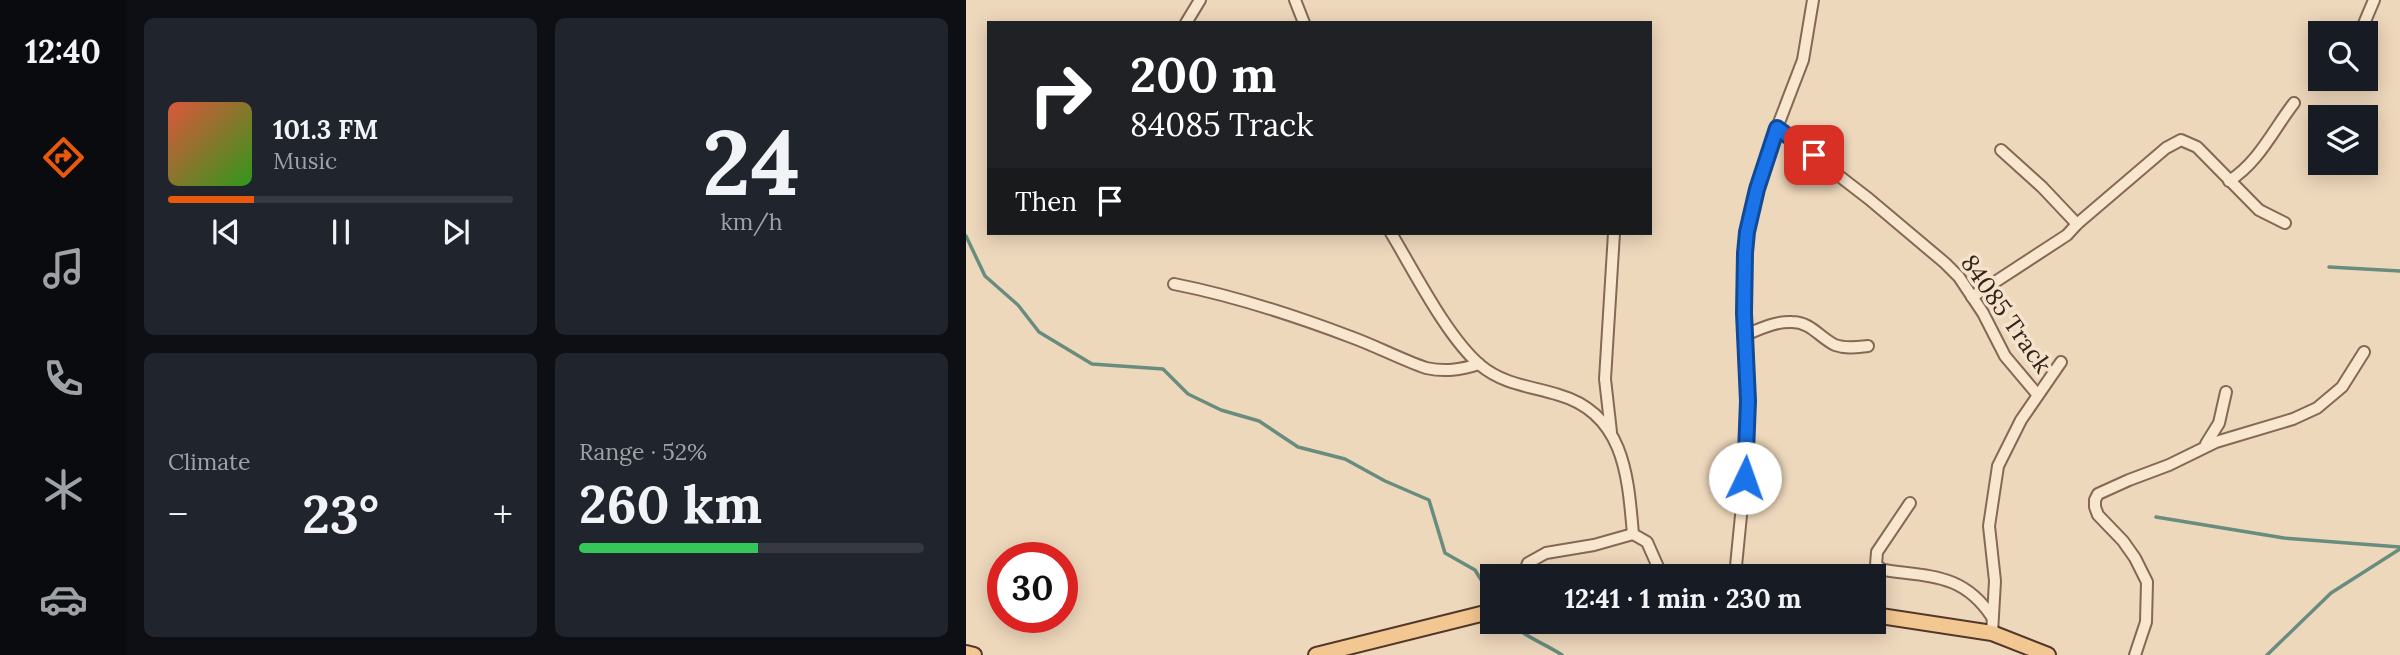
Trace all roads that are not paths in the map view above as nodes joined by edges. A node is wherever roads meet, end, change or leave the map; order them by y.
1 (1200, 0) edge
2 (1296, 0) edge
3 (1813, 0) edge
4 (2374, 0) edge
5 (1187, 21) edge
6 (1303, 21) edge
7 (2365, 21) edge
8 (2294, 103) dead end
9 (1777, 128) junction
10 (2001, 150) dead end
11 (2229, 181) junction
12 (2285, 223) dead end
13 (2077, 224) junction
14 (1392, 235) edge
15 (1614, 235) edge
16 (1174, 284) dead end
17 (1972, 298) junction
18 (1745, 335) junction
19 (1868, 346) dead end
20 (2364, 352) dead end
21 (2061, 362) dead end
22 (1479, 364) junction
23 (2226, 392) dead end
24 (2037, 394) junction
25 (1611, 432) junction
26 (2205, 447) junction
27 (1910, 503) dead end
28 (1633, 534) junction
29 (1528, 564) edge
30 (1657, 564) edge
31 (1736, 564) edge
32 (1480, 614) edge
33 (1886, 617) edge
34 (1993, 617) junction
35 (1992, 633) junction
36 (966, 653) edge
37 (2139, 654) edge
38 (974, 655) edge
39 (1316, 655) edge
40 (2048, 655) edge

1 - 5 street
2 - 6 street
3 - 9 street
4 - 7 street
8 - 11 street
9 - 17 street, 84085 Track
9 - 18 street
10 - 13 street
11 - 12 street
11 - 13 street
13 - 17 street
14 - 22 street
15 - 25 street
16 - 22 street
17 - 24 street, 84085 Track
18 - 19 street
18 - 31 street
20 - 26 street
21 - 24 street
22 - 25 street
23 - 26 street
24 - 34 street
25 - 28 street
26 - 37 street
27 - 34 street
28 - 29 street
28 - 30 street
32 - 39 main road
33 - 35 main road
34 - 35 street
35 - 40 main road
36 - 38 main road

